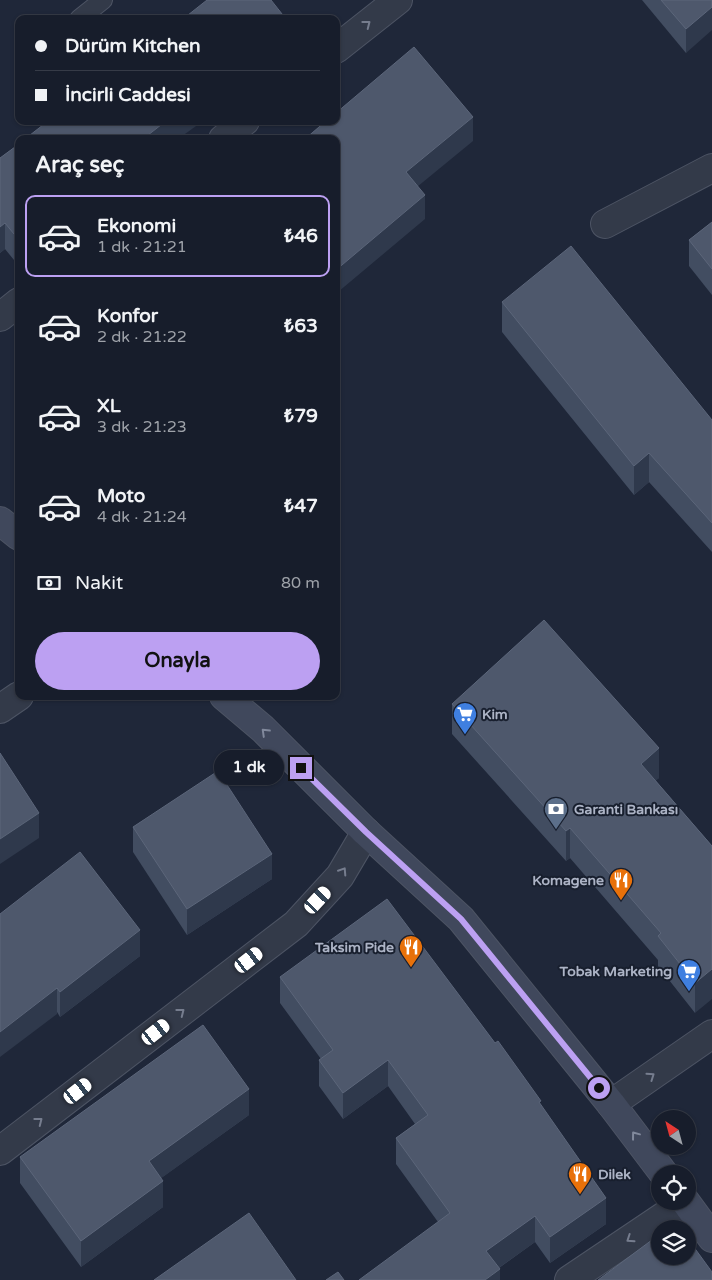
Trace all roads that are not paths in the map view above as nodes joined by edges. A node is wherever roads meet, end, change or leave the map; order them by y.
1 (103, 0) edge
2 (398, 0) edge
3 (84, 15) edge
4 (340, 46) edge
5 (240, 125) edge
6 (228, 135) edge
7 (712, 168) edge
8 (605, 224) dead end
9 (15, 305) edge
10 (0, 317) edge
11 (0, 521) edge
12 (15, 533) edge
13 (15, 699) edge
14 (229, 700) edge
15 (0, 709) edge
16 (366, 832) junction
17 (712, 1034) edge
18 (611, 1104) junction
19 (0, 1151) edge
20 (657, 1165) edge
21 (673, 1210) edge
22 (691, 1210) edge
23 (712, 1238) edge
24 (569, 1280) edge

1 - 3 lane
4 -> 2 street
5 - 6 street
7 - 8 street
9 - 10 street
11 - 12 main road
13 - 15 street
16 -> 14 main road
16 - 18 main road
19 -> 16 street
18 -> 17 street
20 -> 18 main road
21 -> 24 street
22 - 23 main road

